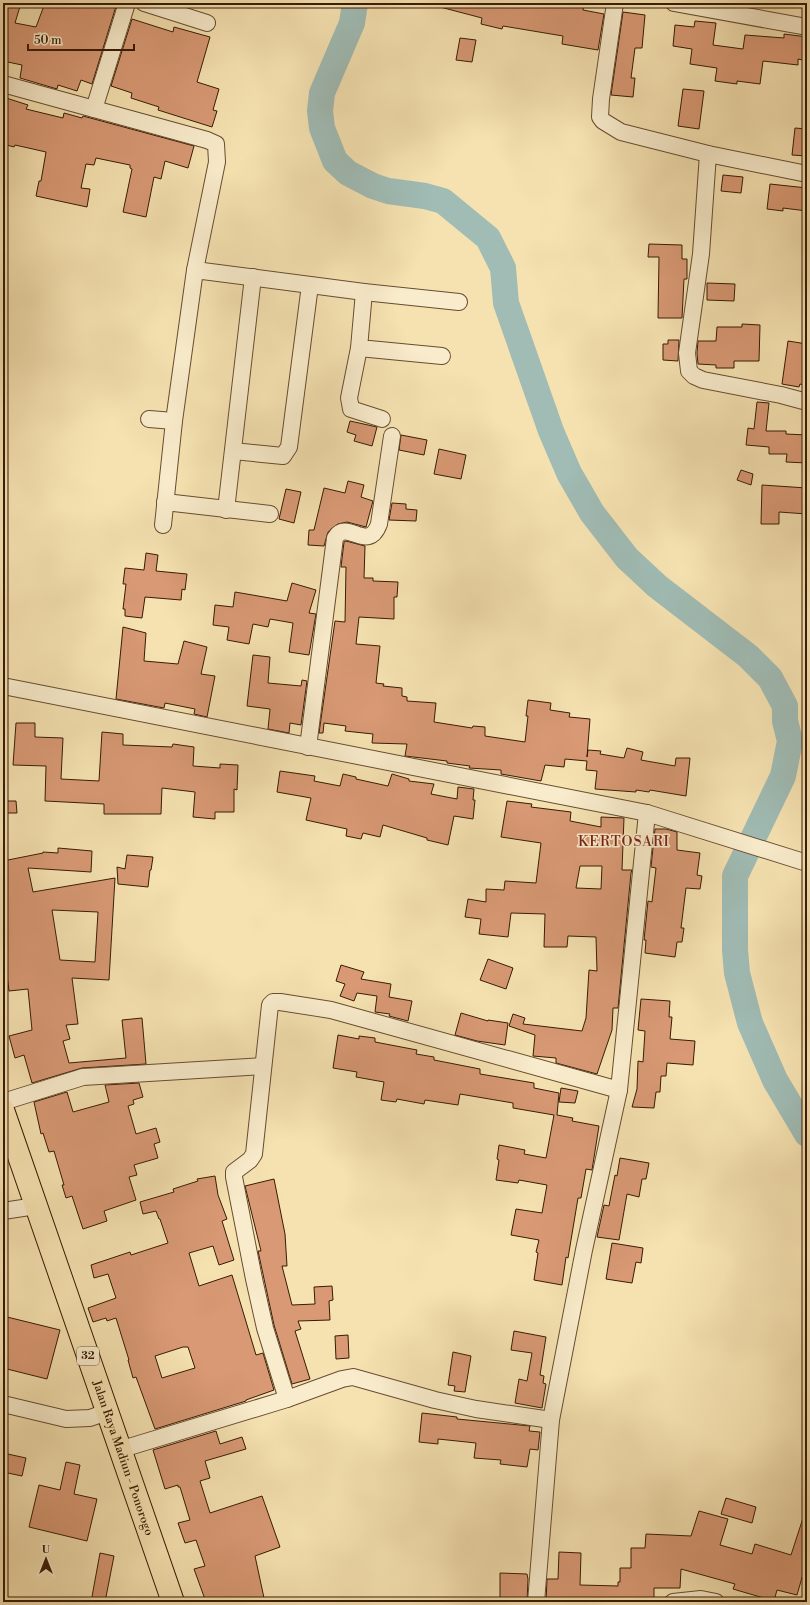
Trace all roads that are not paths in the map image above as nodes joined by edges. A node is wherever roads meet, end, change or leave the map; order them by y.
1 (128, 3) edge
2 (144, 3) edge
3 (615, 3) edge
4 (674, 3) edge
5 (207, 23) dead end
6 (807, 27) edge
7 (3, 84) edge
8 (94, 110) junction
9 (708, 154) junction
10 (807, 174) edge
11 (195, 270) junction
12 (253, 277) junction
13 (310, 285) junction
14 (364, 292) junction
15 (459, 302) dead end
16 (359, 348) junction
17 (442, 356) dead end
18 (807, 402) edge
19 (149, 419) dead end
20 (382, 419) dead end
21 (174, 421) junction
22 (392, 436) dead end
23 (233, 451) junction
24 (165, 502) junction
25 (226, 510) junction
26 (270, 514) dead end
27 (162, 525) dead end
28 (3, 686) edge
29 (308, 747) junction
30 (646, 813) junction
31 (807, 863) edge
32 (263, 1066) junction
33 (619, 1090) junction
34 (3, 1102) edge
35 (3, 1110) edge
36 (36, 1206) junction
37 (3, 1212) edge
38 (287, 1399) junction
39 (3, 1404) edge
40 (107, 1412) junction
41 (551, 1420) junction
42 (119, 1450) junction
43 (173, 1602) edge
44 (536, 1602) edge
45 (673, 1602) edge
46 (716, 1602) edge

1 - 8 street
2 - 5 street
3 - 9 street
4 - 6 street
7 - 8 street
8 - 11 street
9 - 10 street
9 - 18 street
11 - 12 street
11 - 21 street
12 - 13 street
12 - 23 street
13 - 14 street
13 - 23 street
14 - 15 street
14 - 16 street
16 - 17 street
16 - 20 street
19 - 21 street
21 - 24 street
22 - 29 street
23 - 25 street
24 - 25 street
24 - 27 street
25 - 26 street
28 - 29 street
29 - 30 street
30 - 31 street
30 - 33 street
32 - 33 street
32 - 34 street
32 - 38 street
33 - 41 street
35 - 36 highway, Jalan Raya Madiun - Ponorogo / 32
36 - 37 street
36 - 40 highway, Jalan Raya Madiun - Ponorogo / 32
38 - 41 street
38 - 42 street
39 - 40 street
40 - 42 highway, Jalan Raya Madiun - Ponorogo / 32
41 - 44 street
42 - 43 highway, Jalan Raya Madiun - Ponorogo / 32
45 - 46 street

